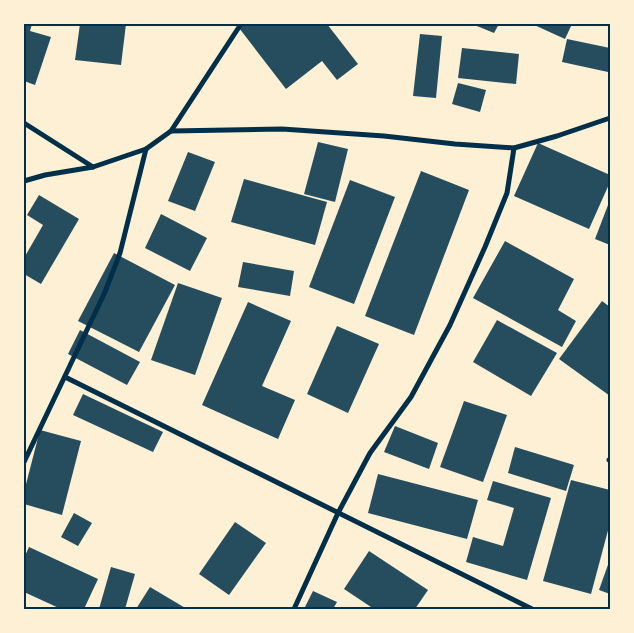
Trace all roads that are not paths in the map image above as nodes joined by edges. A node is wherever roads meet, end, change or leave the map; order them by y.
1 (241, 24) edge
2 (610, 118) edge
3 (24, 123) edge
4 (171, 131) junction
5 (514, 148) junction
6 (146, 149) junction
7 (93, 167) junction
8 (24, 181) edge
9 (65, 377) junction
10 (24, 462) edge
11 (338, 513) junction
12 (294, 609) edge
13 (532, 609) edge

1 - 4 street
2 - 5 street
3 - 7 street
4 - 5 street
4 - 6 street
5 - 11 street
6 - 7 street
6 - 9 street
7 - 8 street
9 - 10 street
9 - 11 street
11 - 12 street
11 - 13 street

